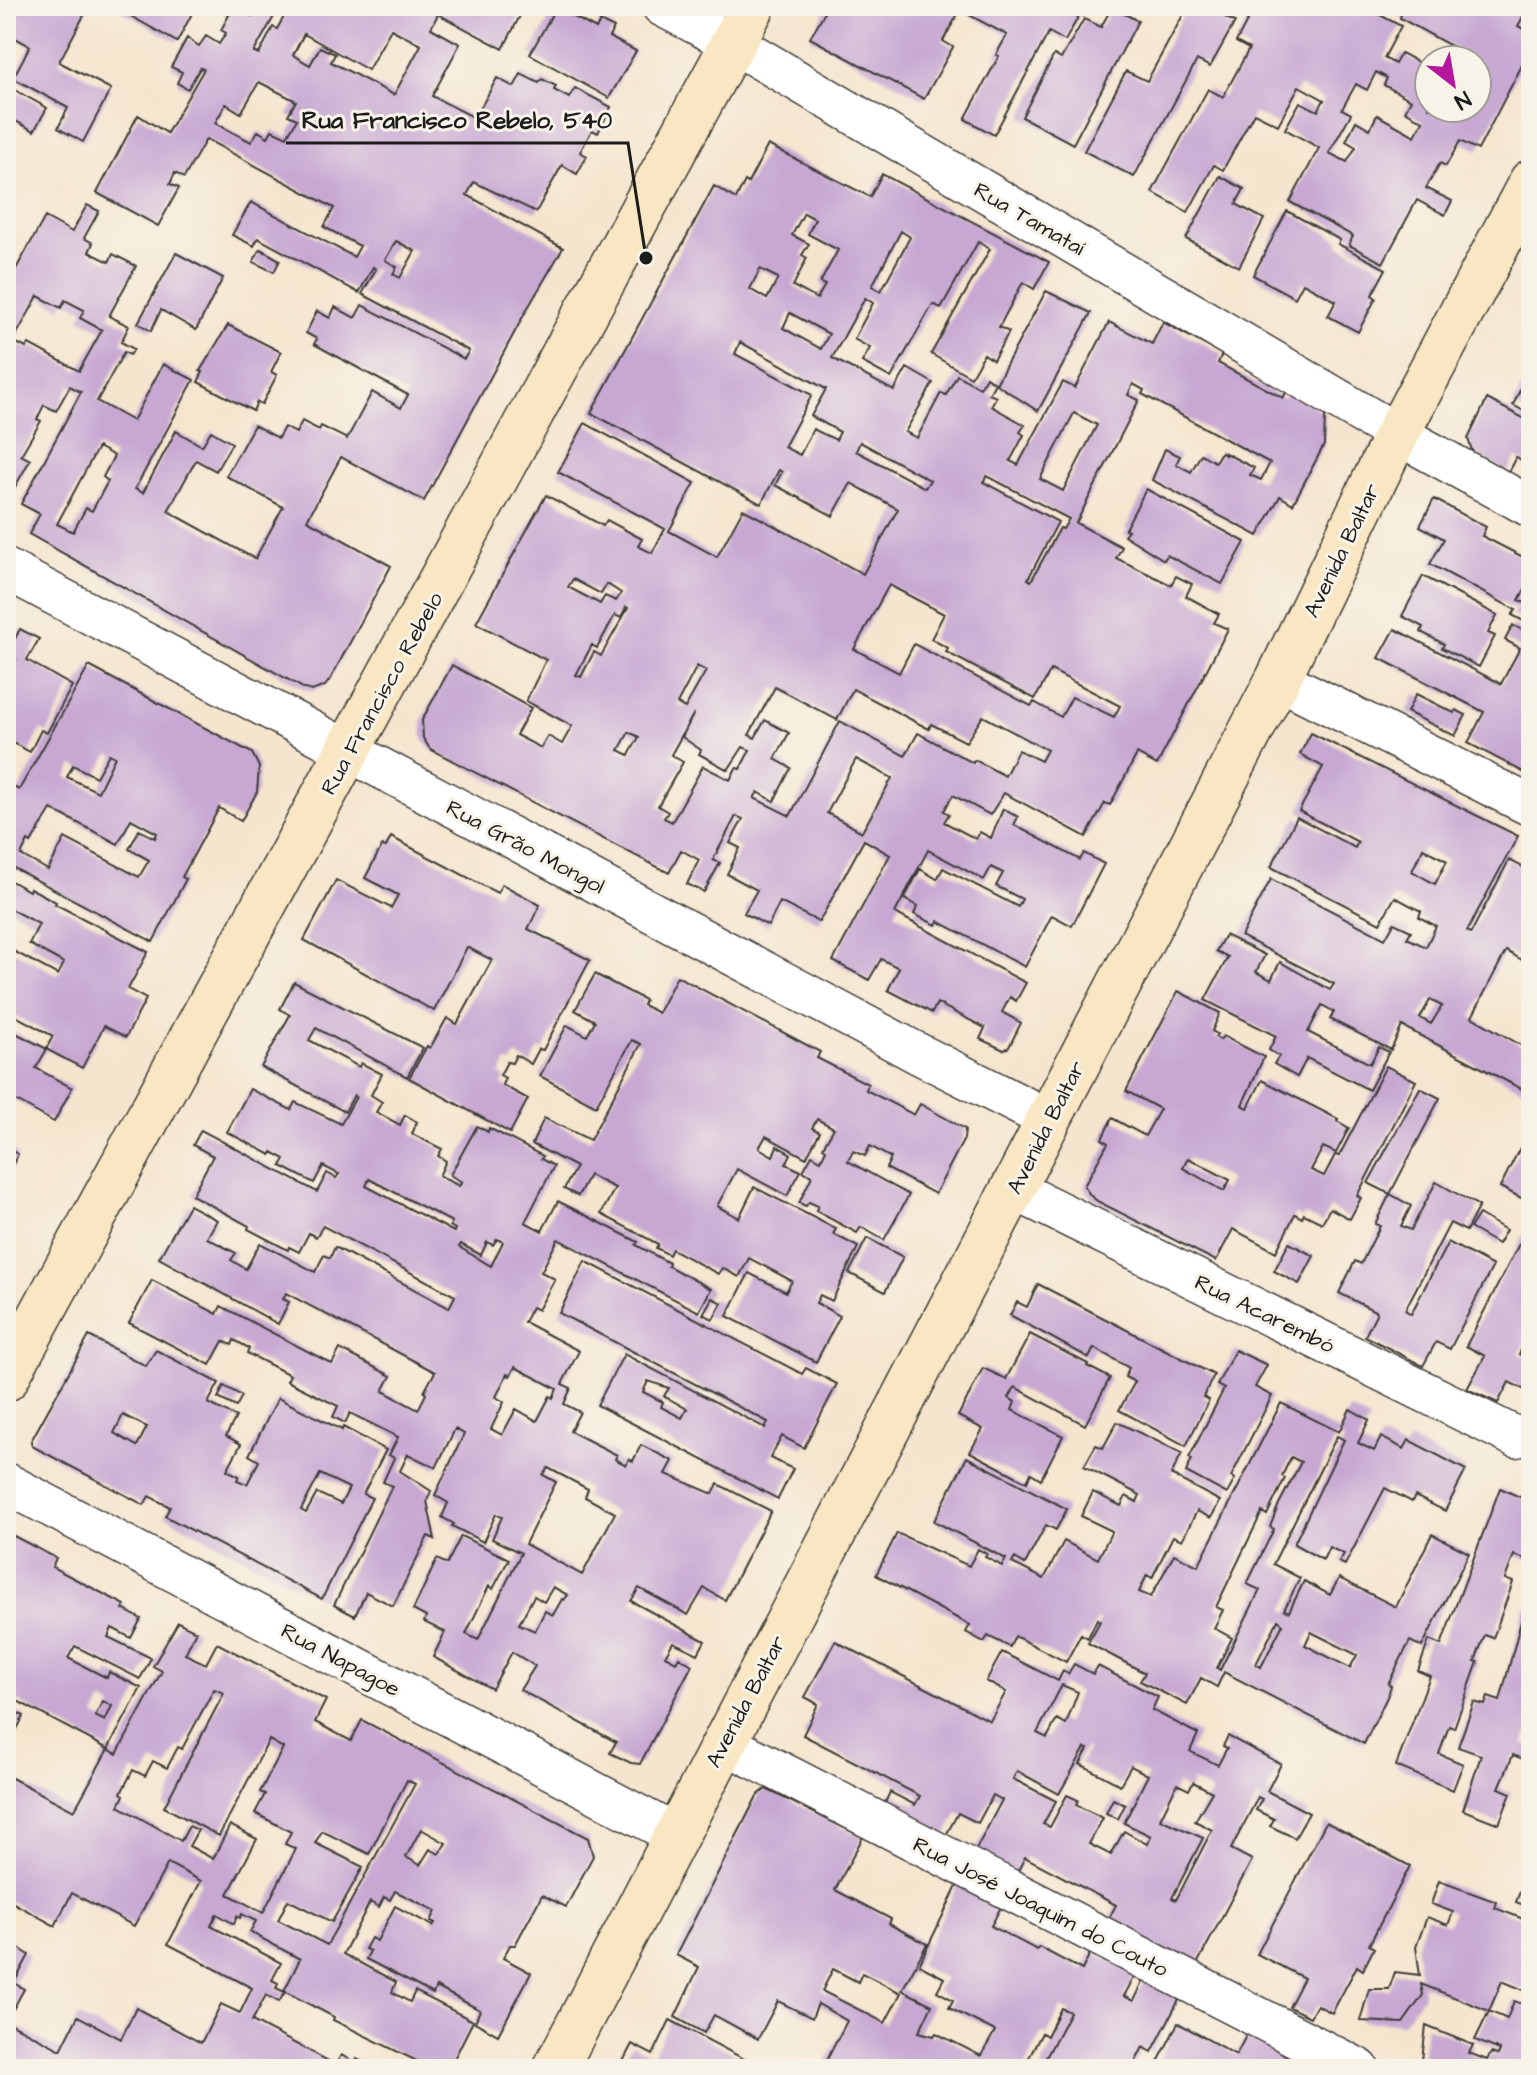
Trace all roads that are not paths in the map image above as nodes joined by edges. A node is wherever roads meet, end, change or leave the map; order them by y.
1 (662, 6) edge
2 (743, 24) edge
3 (1531, 182) edge
4 (1397, 434) junction
5 (1531, 507) edge
6 (6, 569) edge
7 (1278, 679) junction
8 (349, 752) junction
9 (1531, 806) edge
10 (1048, 1119) junction
11 (1013, 1189) junction
12 (6, 1379) edge
13 (1516, 1437) dead end
14 (6, 1483) edge
15 (724, 1743) junction
16 (676, 1835) junction
17 (555, 2069) edge
18 (1359, 2069) edge

1 - 2 street, Rua Tamataí
2 - 4 street, Rua Tamataí
2 - 8 street, Rua Francisco Rebelo
3 - 4 street, Avenida Baltar
4 - 5 street, Rua Tamataí
4 - 7 street, Avenida Baltar
6 - 8 street, Rua Grão Mongol
7 - 9 street
7 - 10 street, Avenida Baltar
8 - 10 street, Rua Grão Mongol
8 - 12 street, Rua Francisco Rebelo
10 - 11 street, Avenida Baltar
11 - 13 street, Rua Acarembó
11 - 15 street, Avenida Baltar
14 - 16 street, Rua Napagoe
15 - 16 street, Avenida Baltar
15 - 18 street, Rua José Joaquim do Couto
16 - 17 street, Avenida Baltar

